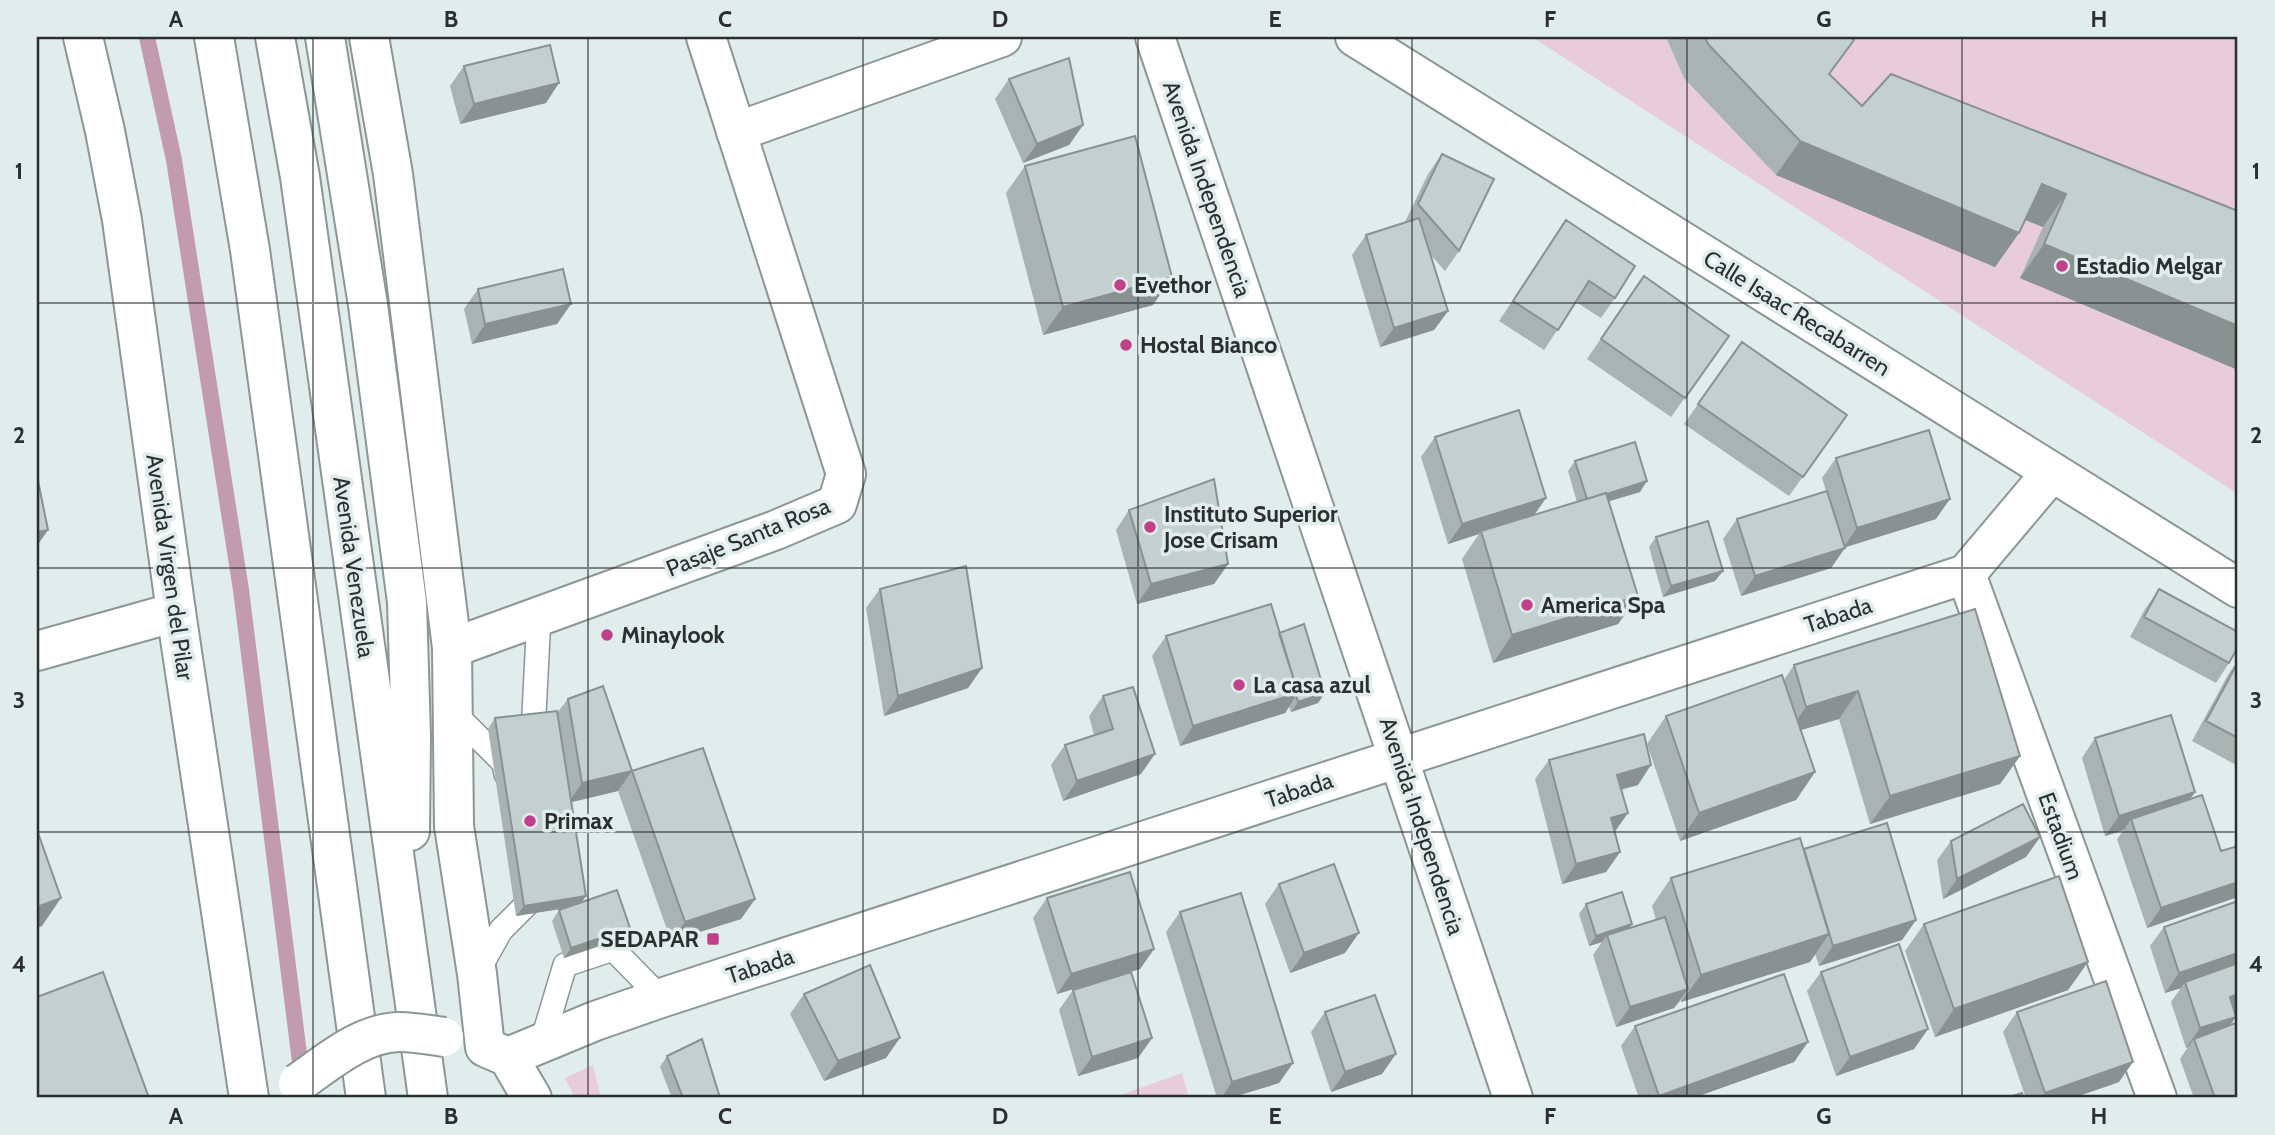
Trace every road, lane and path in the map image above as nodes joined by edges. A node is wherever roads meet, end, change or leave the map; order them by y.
1 (83, 37) edge
2 (214, 37) edge
3 (275, 37) edge
4 (325, 37) edge
5 (369, 37) edge
6 (706, 37) edge
7 (1002, 37) edge
8 (1155, 37) edge
9 (1355, 37) edge
10 (736, 132) junction
11 (2052, 472) junction
12 (1966, 574) junction
13 (2238, 588) edge
14 (176, 612) junction
15 (540, 616) junction
16 (452, 648) junction
17 (37, 651) edge
18 (452, 711) junction
19 (1399, 758) junction
20 (537, 760) edge
21 (511, 801) edge
22 (524, 877) edge
23 (580, 904) edge
24 (613, 949) junction
25 (408, 959) junction
26 (477, 974) junction
27 (661, 998) junction
28 (542, 1042) junction
29 (496, 1052) junction
30 (291, 1091) edge
31 (249, 1098) edge
32 (366, 1098) edge
33 (428, 1098) edge
34 (532, 1098) edge
35 (1513, 1098) edge
36 (2157, 1098) edge

1 - 14 main road, Avenida Virgen del Pilar
2 - 32 main road
3 - 25 main road, Avenida Venezuela
4 - 25 main road
5 - 16 main road
6 - 10 main road, Pasaje Santa Rosa
7 - 10 main road
8 - 19 main road, Avenida Independencia
9 - 11 main road, Calle Isaac Recabarren
10 - 15 main road, Pasaje Santa Rosa
11 - 12 main road
11 - 13 main road, Calle Isaac Recabarren
12 - 19 main road, Tabada
12 - 36 main road, Estadium
14 - 17 main road
14 - 31 main road, Avenida Virgen del Pilar
15 - 16 main road, Pasaje Santa Rosa
15 - 20 lane
16 - 18 main road
18 - 21 lane
18 - 26 main road
19 - 27 main road, Tabada
19 - 35 main road, Avenida Independencia
22 - 26 lane
23 - 24 lane
24 - 27 lane
24 - 28 lane
25 - 33 main road, Avenida Venezuela
26 - 29 main road
27 - 28 main road, Tabada
28 - 29 main road, Tabada
29 - 30 main road, bridge
29 - 34 main road

